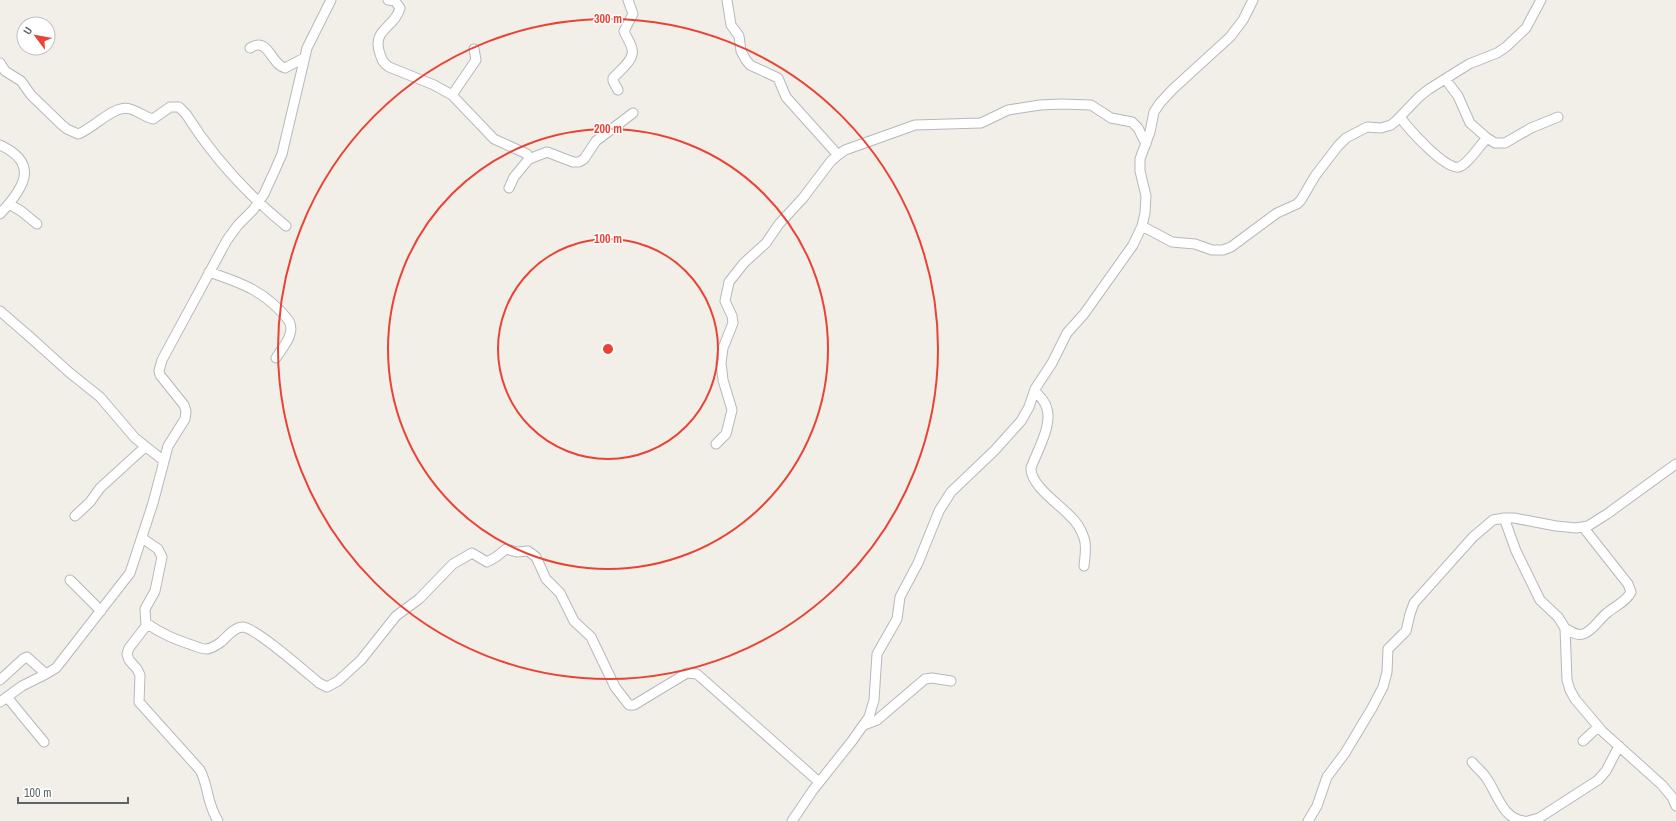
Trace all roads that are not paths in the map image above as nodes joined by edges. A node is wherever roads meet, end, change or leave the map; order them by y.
1 (331, 0) edge
2 (388, 0) edge
3 (628, 0) edge
4 (727, 0) edge
5 (1253, 0) edge
6 (1541, 0) edge
7 (250, 48) dead end
8 (474, 49) dead end
9 (304, 58) junction
10 (0, 63) edge
11 (1446, 80) junction
12 (618, 90) dead end
13 (452, 95) junction
14 (633, 114) dead end
15 (1400, 117) junction
16 (1558, 117) dead end
17 (1487, 138) junction
18 (1146, 144) junction
19 (0, 146) edge
20 (838, 156) junction
21 (529, 158) junction
22 (508, 188) dead end
23 (258, 203) junction
24 (9, 204) junction
25 (0, 214) edge
26 (37, 224) dead end
27 (286, 226) dead end
28 (1142, 226) junction
29 (209, 272) junction
30 (0, 311) edge
31 (276, 358) dead end
32 (1034, 391) junction
33 (716, 444) dead end
34 (145, 447) junction
35 (164, 462) junction
36 (1676, 464) edge
37 (75, 516) dead end
38 (1504, 518) junction
39 (1583, 527) junction
40 (142, 538) junction
41 (1084, 566) dead end
42 (70, 580) dead end
43 (101, 612) junction
44 (146, 623) junction
45 (1565, 628) junction
46 (46, 674) junction
47 (0, 680) edge
48 (951, 681) dead end
49 (3, 699) edge
50 (864, 726) junction
51 (1598, 727) junction
52 (1583, 741) dead end
53 (44, 742) dead end
54 (1619, 746) junction
55 (1472, 762) dead end
56 (819, 782) junction
57 (1676, 806) edge
58 (218, 821) edge
59 (792, 821) edge
60 (1308, 821) edge
61 (1524, 821) edge
62 (1528, 821) edge

1 - 9 street
2 - 13 street
3 - 12 street
4 - 20 street
5 - 18 street
6 - 11 street
7 - 9 street
8 - 13 street
9 - 23 street
10 - 23 street
11 - 15 street
11 - 17 street
13 - 21 street
14 - 21 street
15 - 17 street
15 - 28 street
16 - 17 street
18 - 20 street
18 - 28 street
19 - 24 street
20 - 33 street
21 - 22 street
23 - 27 street
23 - 29 street
24 - 25 street
24 - 26 street
28 - 32 street
29 - 31 street
29 - 35 street
30 - 34 street
32 - 41 street
32 - 50 street
34 - 35 street
34 - 37 street
35 - 40 street
36 - 39 street
38 - 39 street
38 - 45 street
38 - 60 street
39 - 45 street
40 - 43 street
40 - 44 street
42 - 43 street
43 - 46 street
44 - 56 street
44 - 58 street
45 - 51 street
46 - 47 street
46 - 49 street
48 - 50 street
49 - 53 street
50 - 56 street
51 - 52 street
51 - 54 street
54 - 57 street
54 - 62 street
55 - 61 street
56 - 59 street

